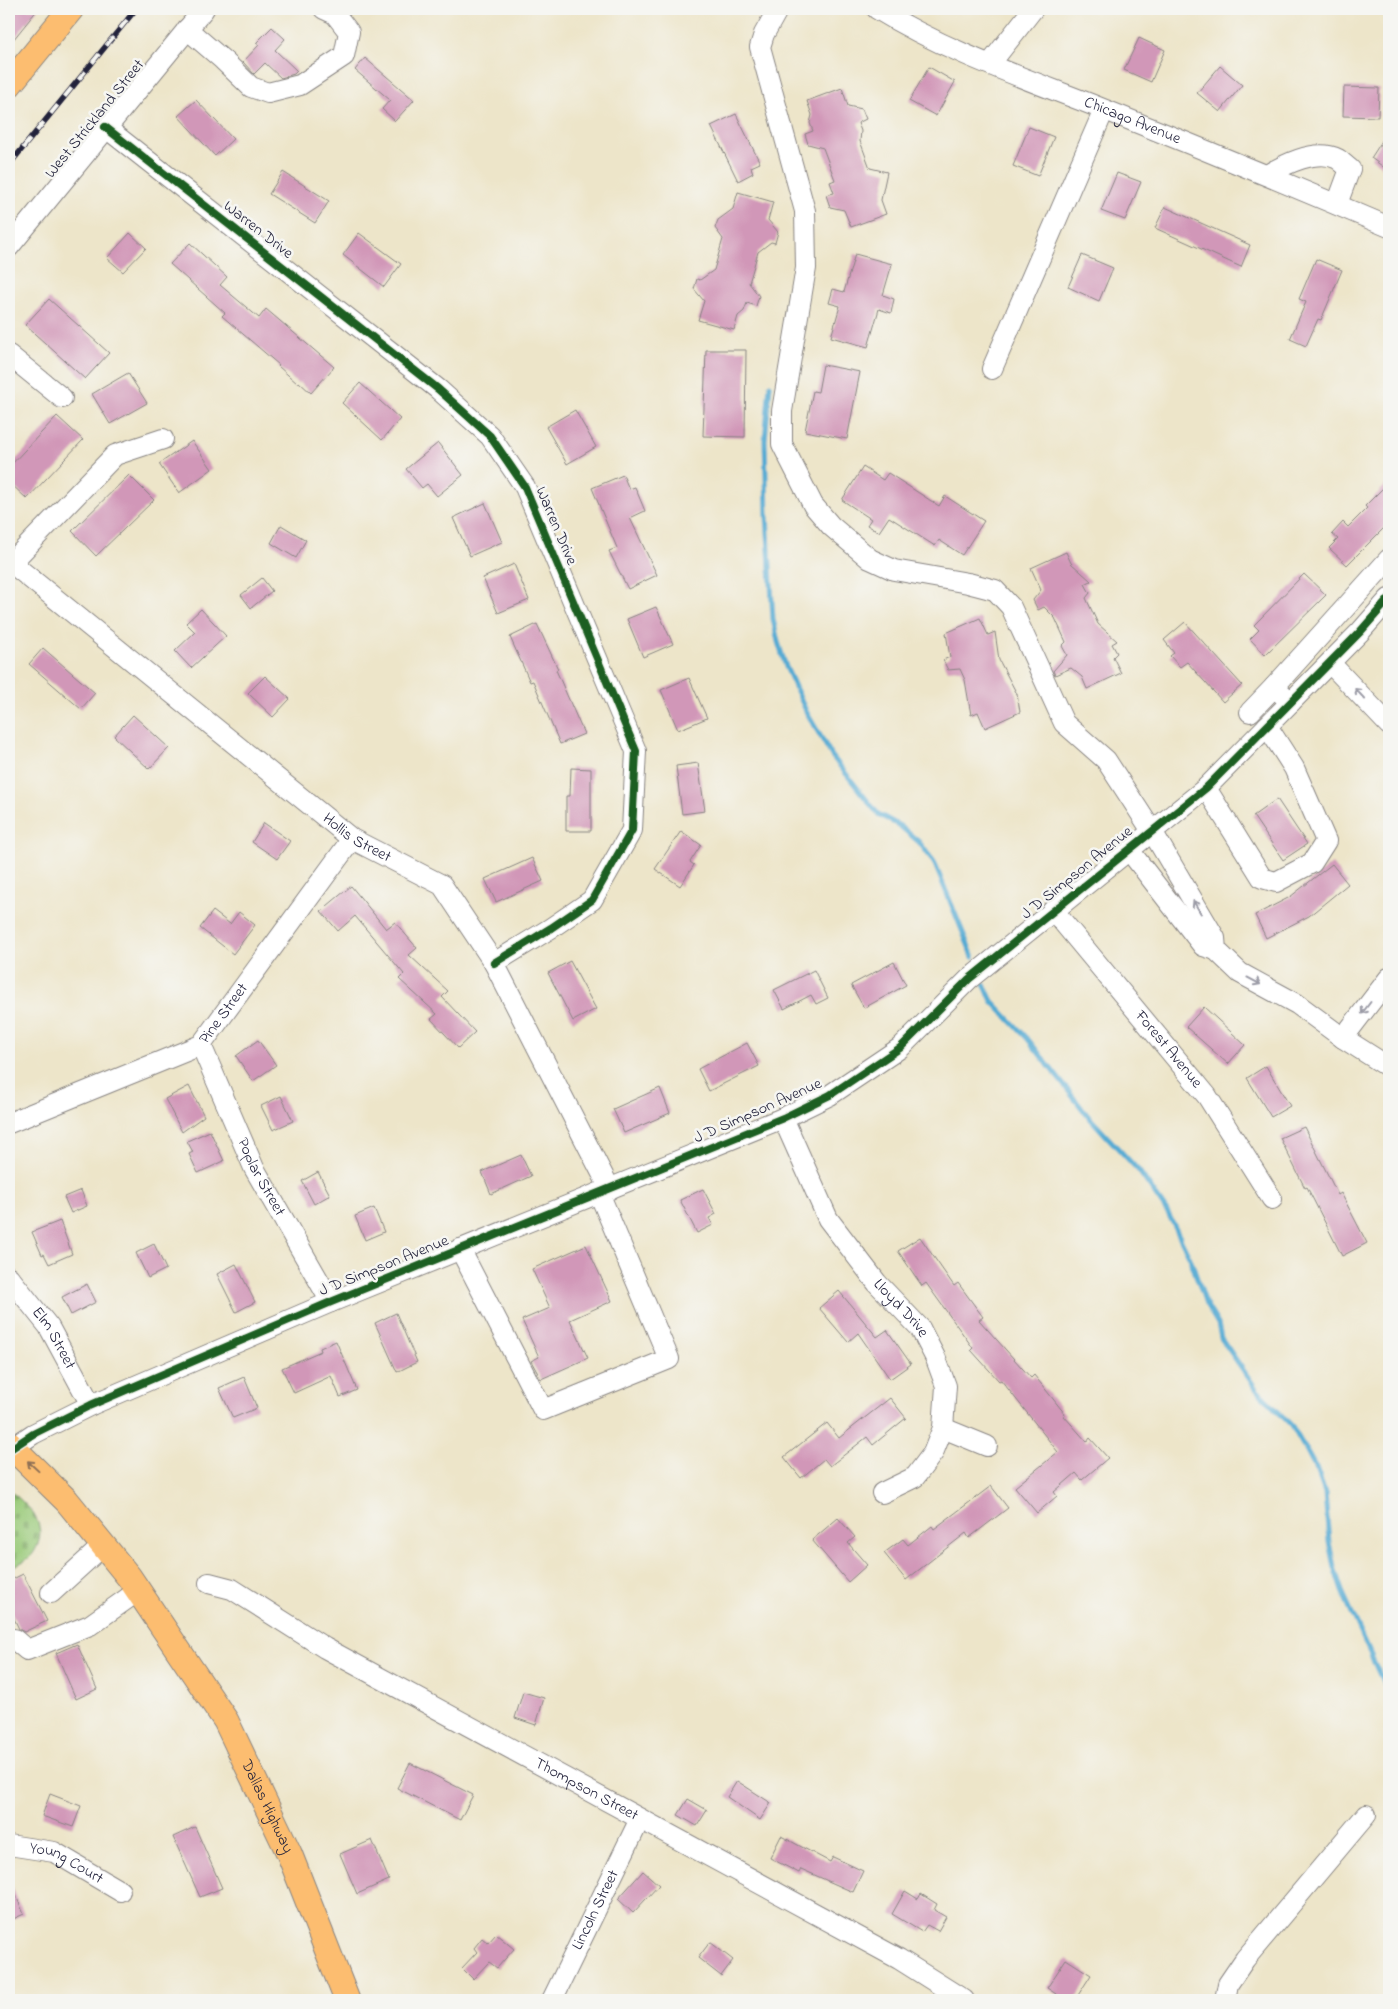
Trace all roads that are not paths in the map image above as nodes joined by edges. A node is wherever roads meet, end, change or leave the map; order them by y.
1 (70, 9) edge
2 (204, 9) edge
3 (324, 9) edge
4 (778, 9) edge
5 (877, 9) edge
6 (1033, 9) edge
7 (187, 30) junction
8 (990, 64) junction
9 (9, 85) edge
10 (1104, 110) junction
11 (106, 127) junction
12 (1267, 175) junction
13 (1336, 204) junction
14 (1389, 227) edge
15 (9, 247) edge
16 (9, 355) edge
17 (992, 369) dead end
18 (62, 398) dead end
19 (163, 439) dead end
20 (1389, 559) edge
21 (9, 563) edge
22 (1389, 599) edge
23 (1330, 663) junction
24 (1274, 686) junction
25 (1292, 702) junction
26 (1250, 712) dead end
27 (1389, 725) edge
28 (1267, 726) junction
29 (1206, 788) junction
30 (1152, 831) junction
31 (352, 839) junction
32 (1129, 850) junction
33 (1053, 910) junction
34 (1216, 950) junction
35 (494, 963) junction
36 (1389, 978) edge
37 (1343, 1038) junction
38 (201, 1045) junction
39 (1388, 1064) edge
40 (782, 1118) junction
41 (9, 1123) edge
42 (604, 1191) junction
43 (1272, 1199) dead end
44 (460, 1249) junction
45 (9, 1277) edge
46 (331, 1302) junction
47 (91, 1405) junction
48 (944, 1428) junction
49 (988, 1446) dead end
50 (10, 1452) edge
51 (882, 1493) dead end
52 (95, 1553) junction
53 (209, 1583) dead end
54 (51, 1593) dead end
55 (135, 1594) junction
56 (9, 1639) edge
57 (1366, 1815) dead end
58 (640, 1819) junction
59 (9, 1845) edge
60 (120, 1891) dead end
61 (347, 2000) edge
62 (552, 2000) edge
63 (964, 2000) edge
64 (1225, 2000) edge

1 - 9 main road
2 - 7 street, West Strickland Street
3 - 7 street
4 - 30 street
5 - 8 street, Chicago Avenue
6 - 8 street
7 - 11 street, West Strickland Street
8 - 10 street, Chicago Avenue
10 - 12 street, Chicago Avenue
10 - 17 street
11 - 15 street, West Strickland Street
11 - 35 street, Warren Drive
12 - 13 street, Chicago Avenue
12 - 13 street
13 - 14 street, Chicago Avenue
16 - 18 street
19 - 21 street
20 - 24 street
21 - 31 street, Hollis Street
22 - 23 street, J D Simpson Avenue
23 - 25 street, J D Simpson Avenue
27 -> 23 street
24 - 25 street
24 - 26 street
25 - 28 street, J D Simpson Avenue
28 - 29 street, J D Simpson Avenue
28 - 29 street
29 - 30 street, J D Simpson Avenue
30 - 32 street, J D Simpson Avenue
34 -> 30 street
31 - 35 street, Hollis Street
31 - 38 street, Pine Street
32 - 33 street, J D Simpson Avenue
32 - 34 street
33 - 40 street, J D Simpson Avenue
33 - 43 street, Forest Avenue
34 -> 37 street
35 - 42 street, Hollis Street
36 -> 37 street
37 - 39 street
38 - 41 street, Pine Street
38 - 46 street, Poplar Street
40 - 42 street, J D Simpson Avenue
40 - 48 street, Lloyd Drive
42 - 44 street, J D Simpson Avenue
42 - 44 street, Hollis Street
44 - 46 street, J D Simpson Avenue
45 - 47 street, Elm Street
46 - 47 street, J D Simpson Avenue
47 - 50 street, J D Simpson Avenue
48 - 49 street
48 - 51 street, Lloyd Drive
50 - 52 main road, Dallas Highway
55 -> 50 main road, Dallas Highway
52 - 54 street
52 - 55 main road, Dallas Highway
53 - 58 street, Thompson Street
55 - 56 street
55 - 61 main road, Dallas Highway
57 - 64 street
58 - 62 street, Lincoln Street
58 - 63 street, Thompson Street
59 - 60 street, Young Court

